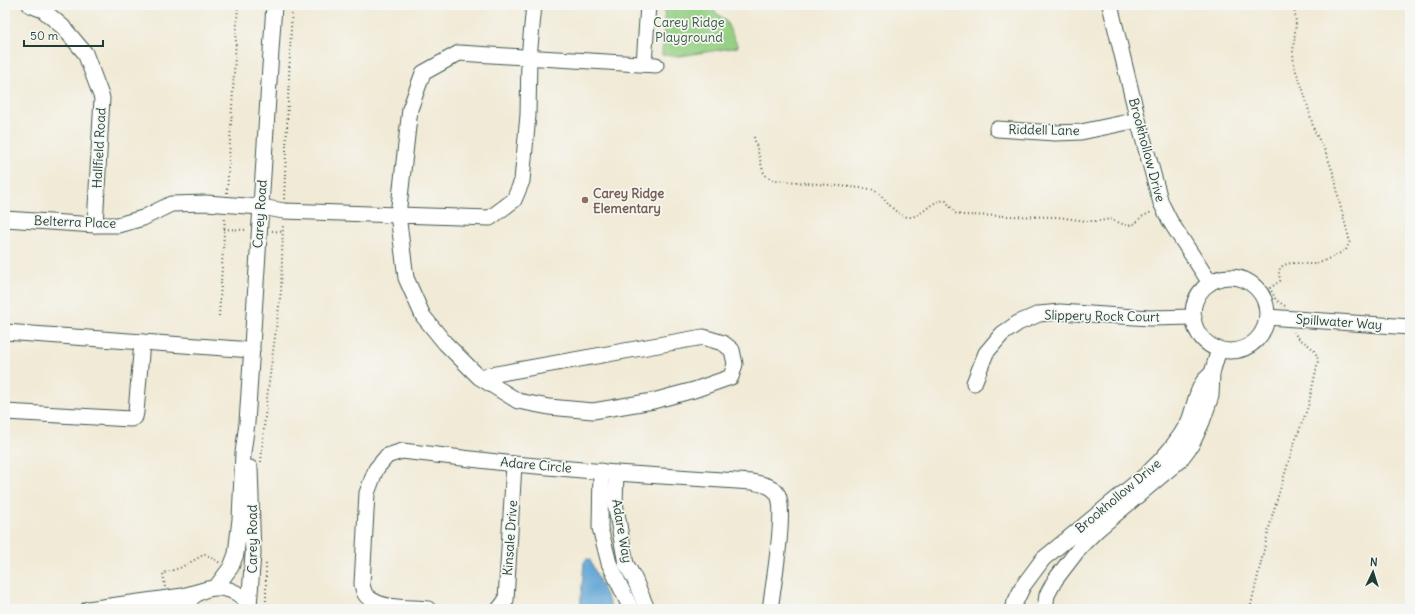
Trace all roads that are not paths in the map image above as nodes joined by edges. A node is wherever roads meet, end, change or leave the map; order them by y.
1 (30, 5) edge
2 (274, 5) edge
3 (534, 5) edge
4 (648, 5) edge
5 (1110, 5) edge
6 (529, 57) junction
7 (1138, 120) junction
8 (997, 129) dead end
9 (261, 207) junction
10 (398, 215) junction
11 (5, 219) edge
12 (95, 225) junction
13 (1210, 283) junction
14 (1194, 317) junction
15 (1267, 317) junction
16 (1410, 327) edge
17 (5, 332) edge
18 (142, 342) junction
19 (1219, 349) junction
20 (252, 350) junction
21 (479, 377) junction
22 (974, 383) dead end
23 (5, 412) edge
24 (247, 423) junction
25 (514, 464) junction
26 (601, 472) junction
27 (616, 473) junction
28 (1092, 526) junction
29 (1024, 584) junction
30 (210, 588) junction
31 (1046, 602) edge
32 (250, 608) edge
33 (88, 609) edge
34 (185, 609) edge
35 (428, 609) edge
36 (499, 609) edge
37 (631, 609) edge
38 (647, 609) edge
39 (770, 609) edge
40 (1012, 609) edge

1 - 12 street, Hallfield Road
2 - 9 street, Carey Road
3 - 6 street, Belterra Place
4 - 6 street
5 - 7 street, Brookhollow Drive
6 - 10 street
6 - 10 street, Belterra Place
7 - 8 street, Riddell Lane
7 - 13 street, Brookhollow Drive
9 - 10 street, Belterra Place
9 - 12 street, Belterra Place
9 - 20 street, Carey Road
10 - 21 street
11 - 12 street, Belterra Place
13 - 14 street
13 - 15 street
14 - 19 street
14 - 22 street, Slippery Rock Court
15 - 16 street, Spillwater Way
15 - 19 street
17 - 18 street
18 - 20 street
18 - 23 street
19 - 28 street, Brookhollow Drive
20 - 24 street, Carey Road
21 - 21 street
24 - 30 street, Carey Road
24 - 32 street, Carey Road
25 - 26 street, Adare Circle
25 - 35 street, Adare Circle
25 - 36 street, Kinsale Drive
26 - 27 street, Adare Circle
26 - 37 street, Adare Way
27 - 38 street, Adare Way
27 - 39 street, Adare Circle
28 - 29 street, Brookhollow Drive
28 - 31 street, Brookhollow Drive
29 - 31 street
29 - 40 street, Brookhollow Drive
30 - 32 street
30 - 33 street
30 - 34 street, Carey Road

